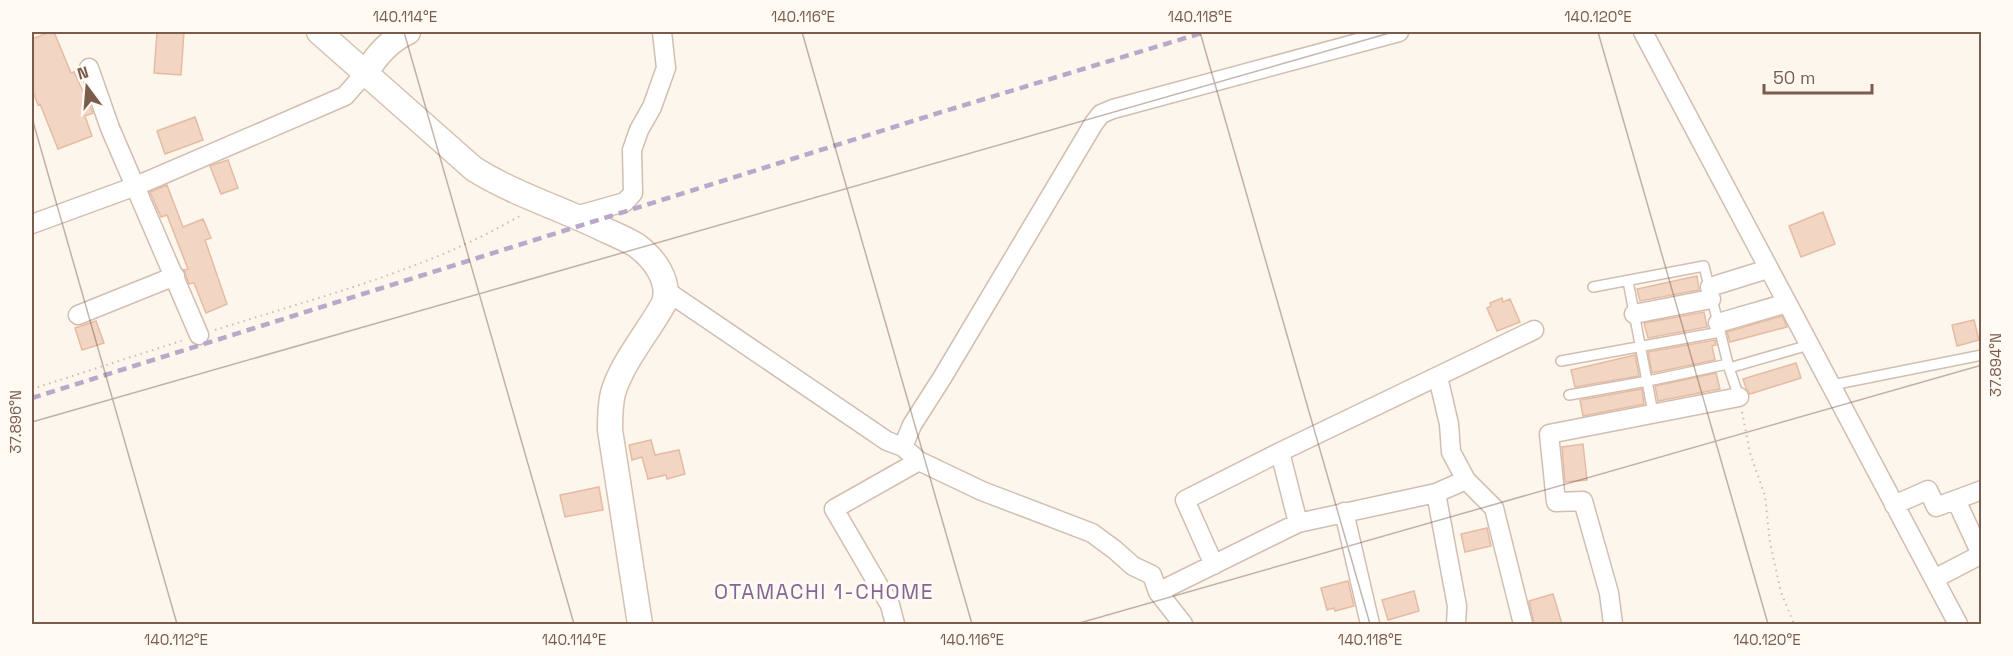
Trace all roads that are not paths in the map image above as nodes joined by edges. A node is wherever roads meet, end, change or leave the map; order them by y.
1 (319, 32) edge
2 (662, 32) edge
3 (1399, 32) edge
4 (1643, 32) edge
5 (400, 33) edge
6 (89, 68) dead end
7 (366, 72) junction
8 (136, 186) junction
9 (575, 216) junction
10 (32, 224) edge
11 (1768, 269) junction
12 (175, 276) junction
13 (1628, 281) junction
14 (1593, 287) dead end
15 (668, 292) junction
16 (1711, 293) junction
17 (1787, 303) junction
18 (1634, 314) junction
19 (78, 315) dead end
20 (1719, 328) junction
21 (1534, 330) dead end
22 (199, 335) road end
23 (1809, 345) junction
24 (1641, 347) junction
25 (1982, 355) edge
26 (1562, 361) dead end
27 (1729, 366) junction
28 (1438, 377) junction
29 (1647, 381) junction
30 (1833, 386) junction
31 (1569, 395) dead end
32 (1739, 397) joint
33 (1653, 413) junction
34 (903, 447) junction
35 (1280, 452) junction
36 (919, 461) junction
37 (1466, 480) junction
38 (1982, 490) edge
39 (1436, 493) junction
40 (1956, 500) junction
41 (1894, 505) junction
42 (1344, 512) junction
43 (1298, 523) junction
44 (1981, 554) edge
45 (1214, 565) junction
46 (1934, 579) junction
47 (1158, 592) junction
48 (640, 624) edge
49 (895, 624) edge
50 (1183, 624) edge
51 (1370, 624) edge
52 (1456, 624) edge
53 (1523, 624) edge
54 (1613, 624) edge
55 (1958, 624) edge

1 - 7 street
2 - 9 street
3 - 34 street
4 - 11 street
5 - 7 street
6 - 8 street
7 - 8 street
7 - 9 street
8 - 10 street
8 - 12 street
9 - 15 street
11 - 16 street
11 - 17 street
12 - 19 street
12 - 22 street
13 - 14 lane
13 - 16 lane
13 - 18 lane
15 - 34 street
15 - 48 street
16 - 18 street
16 - 20 lane
17 - 20 street
17 - 23 street
18 - 24 lane
20 - 24 lane
20 - 27 lane
21 - 28 street
23 - 27 lane
23 - 30 street
24 - 26 lane
24 - 29 lane
25 - 30 lane
27 - 29 lane
27 - 32 lane
28 - 35 street
28 - 37 street
29 - 31 lane
29 - 33 lane
30 - 41 street
32 - 33 street
33 - 54 street
34 - 36 street
35 - 43 street
35 - 45 street
36 - 47 street
36 - 49 street
37 - 39 street
37 - 53 street
38 - 40 street
39 - 42 street
39 - 52 street
40 - 41 street
40 - 44 street
41 - 46 street
42 - 43 street
42 - 51 street
43 - 45 street
44 - 46 street
45 - 47 street
46 - 55 street
47 - 50 street

